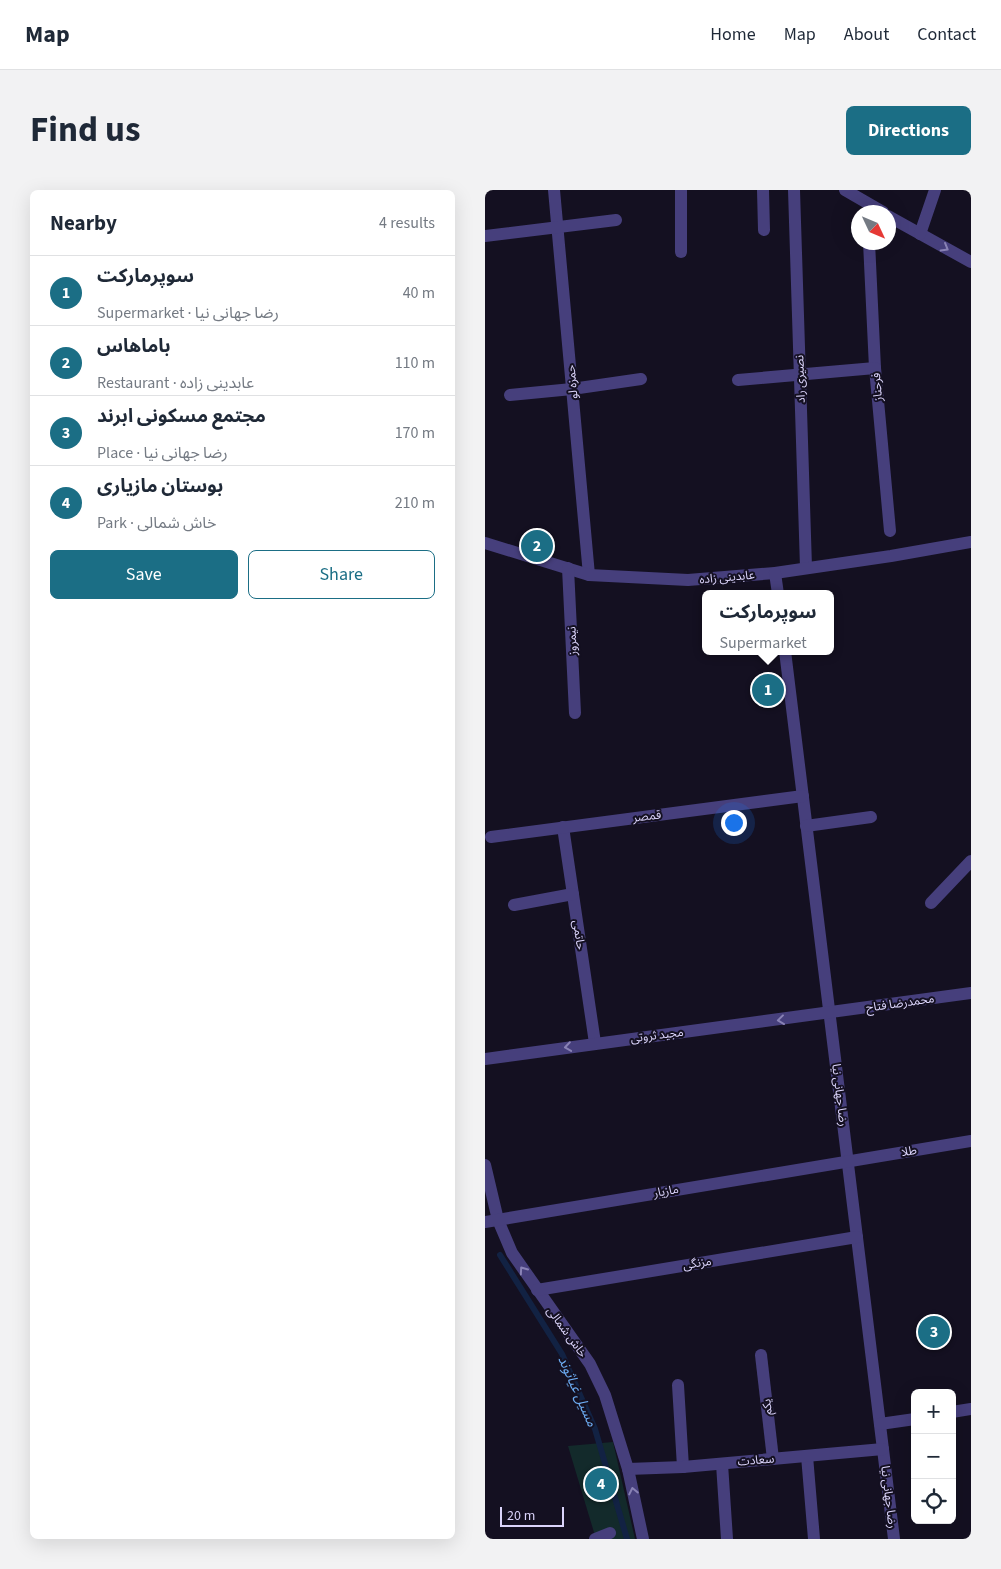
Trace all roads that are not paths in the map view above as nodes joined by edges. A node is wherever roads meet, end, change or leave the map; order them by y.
1 (554, 190) edge
2 (681, 190) edge
3 (763, 190) edge
4 (794, 190) edge
5 (845, 190) edge
6 (935, 190) edge
7 (863, 205) edge
8 (616, 220) dead end
9 (896, 220) edge
10 (558, 227) junction
11 (764, 230) dead end
12 (920, 234) junction
13 (485, 236) edge
14 (869, 250) edge
15 (681, 252) dead end
16 (971, 262) edge
17 (875, 368) junction
18 (800, 375) junction
19 (641, 379) dead end
20 (738, 380) dead end
21 (572, 388) junction
22 (510, 395) dead end
23 (890, 531) dead end
24 (971, 542) edge
25 (485, 543) edge
26 (806, 567) junction
27 (568, 568) junction
28 (775, 573) junction
29 (589, 575) junction
30 (777, 590) edge
31 (785, 655) edge
32 (575, 713) dead end
33 (803, 796) junction
34 (871, 817) dead end
35 (806, 826) junction
36 (563, 827) junction
37 (491, 838) dead end
38 (971, 860) edge
39 (573, 894) junction
40 (931, 902) dead end
41 (514, 905) dead end
42 (971, 993) edge
43 (829, 1014) junction
44 (595, 1043) junction
45 (485, 1059) edge
46 (971, 1142) edge
47 (848, 1161) junction
48 (485, 1165) edge
49 (498, 1220) junction
50 (485, 1222) edge
51 (857, 1237) junction
52 (537, 1290) junction
53 (761, 1355) dead end
54 (678, 1385) dead end
55 (971, 1409) edge
56 (956, 1411) edge
57 (911, 1420) edge
58 (880, 1424) junction
59 (883, 1449) junction
60 (807, 1456) junction
61 (773, 1459) junction
62 (722, 1464) junction
63 (683, 1467) junction
64 (628, 1469) junction
65 (611, 1533) dead end
66 (595, 1539) edge
67 (643, 1539) edge
68 (727, 1539) edge
69 (814, 1539) edge
70 (894, 1539) edge

1 - 10 street, حمزه لو
2 - 15 street
3 - 11 street
4 - 18 street, نصیری راد
5 - 7 street
6 - 12 street
8 - 10 street
9 - 12 street
10 - 13 street
10 - 21 street, حمزه لو
12 -> 16 street
14 - 17 street, فرحناز
17 - 18 street
17 - 23 street, فرحناز
18 - 20 street
18 - 26 street, نصیری راد
19 - 21 street
21 - 22 street
21 - 29 street, حمزه لو
24 - 26 street, عابدینی زاده
25 - 27 street, عابدینی زاده
26 - 28 street, عابدینی زاده
27 - 29 street, عابدینی زاده
27 - 32 street, نیمروز
28 - 29 street, عابدینی زاده
28 - 30 street
31 - 33 street, رضا جهانی نیا
33 - 35 street, رضا جهانی نیا
33 - 36 street, قمصر
34 - 35 street
35 - 43 street, رضا جهانی نیا
36 - 37 street, قمصر
36 - 39 street, حاتمی
38 - 40 street
39 - 41 street
39 - 44 street, حاتمی
42 - 43 street, محمدرضا فتاح
43 -> 44 street, مجید ثروتی
43 - 47 street, رضا جهانی نیا
44 -> 45 street, مجید ثروتی
46 - 47 street, طلا
47 - 49 street, مازیار
47 - 51 street, رضا جهانی نیا
48 - 49 street, خاش شمالی
49 - 50 street, مازیار
52 -> 49 street, خاش شمالی
51 - 52 street, مزنگی
51 - 58 street, رضا جهانی نیا
52 - 64 street, خاش شمالی
53 - 61 street, یکم
54 - 63 street
55 - 56 street
57 - 58 street
58 - 59 street, رضا جهانی نیا
59 - 60 street, سعادت
59 - 70 street, رضا جهانی نیا
60 - 61 street, سعادت
60 - 69 street
61 - 62 street, سعادت
62 - 63 street, سعادت
62 - 68 street
63 - 64 street, سعادت
67 -> 64 street, خاش شمالی
65 - 66 street

